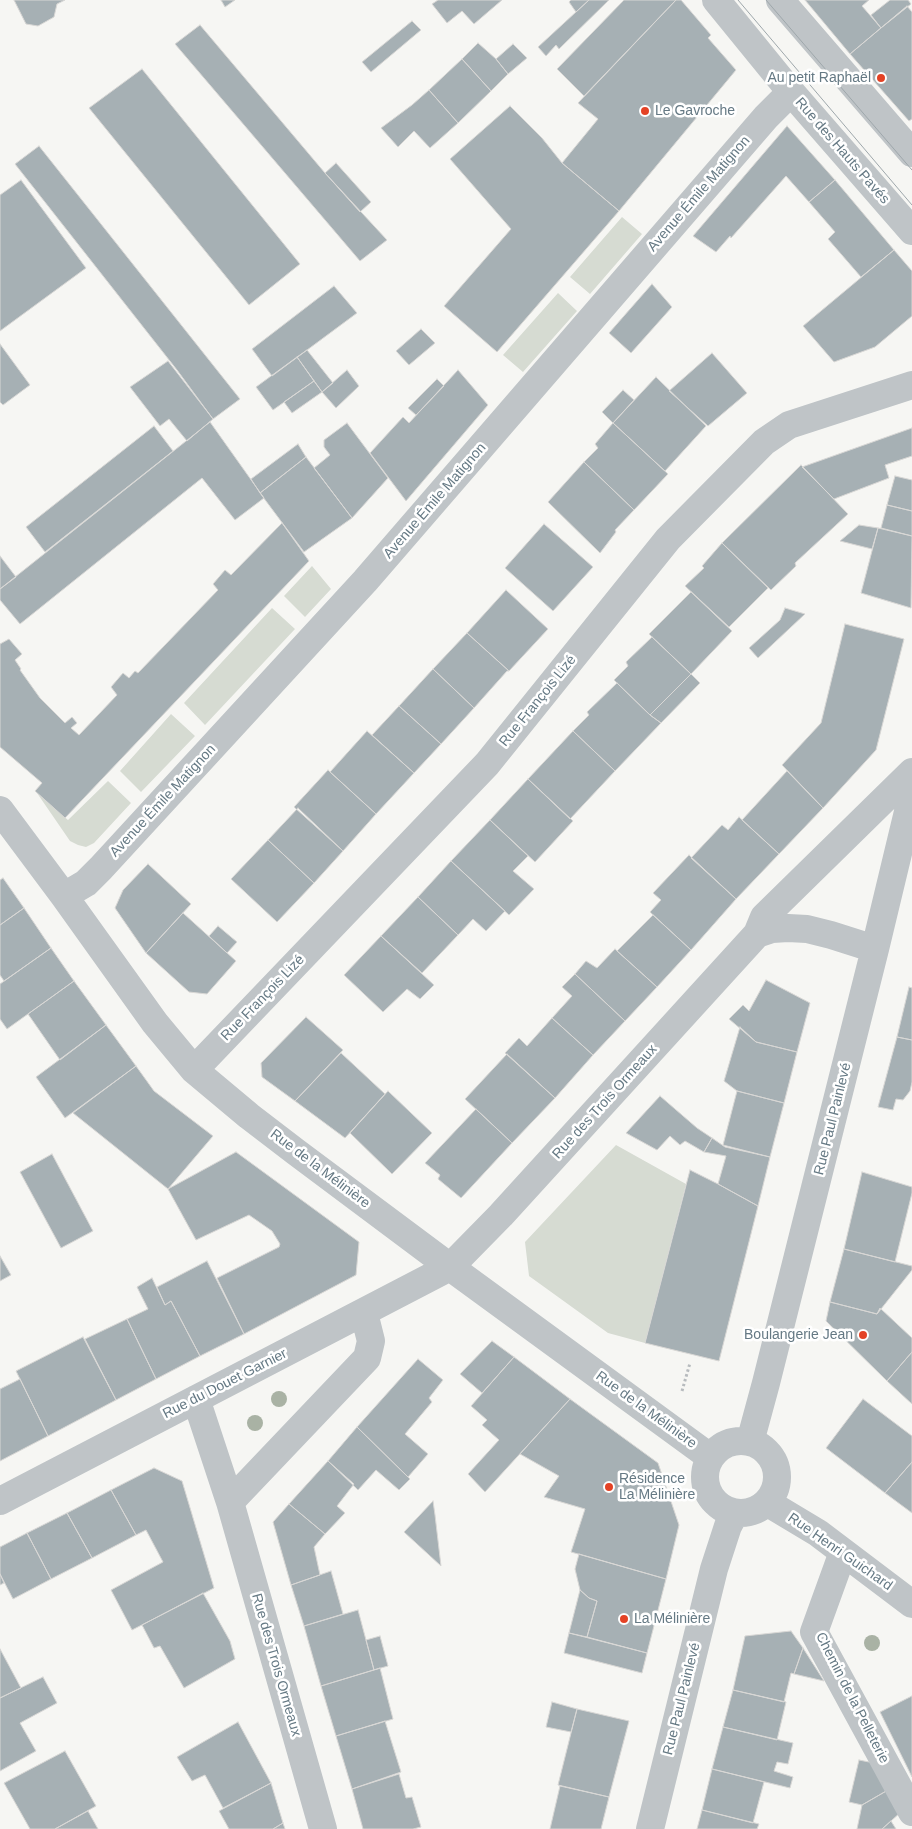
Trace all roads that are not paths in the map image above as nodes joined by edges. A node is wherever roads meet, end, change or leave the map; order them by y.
1 (716, 0) edge
2 (780, 0) edge
3 (791, 92) junction
4 (912, 152) edge
5 (912, 232) edge
6 (912, 385) edge
7 (912, 772) edge
8 (912, 795) edge
9 (0, 810) edge
10 (64, 896) junction
11 (757, 934) junction
12 (875, 949) junction
13 (194, 1070) junction
14 (450, 1267) junction
15 (364, 1313) junction
16 (196, 1399) junction
17 (750, 1442) junction
18 (710, 1457) junction
19 (0, 1501) edge
20 (230, 1502) junction
21 (768, 1503) junction
22 (734, 1513) junction
23 (843, 1552) junction
24 (912, 1604) edge
25 (912, 1812) edge
26 (323, 1829) edge
27 (650, 1829) edge

1 - 3 street, Rue des Hauts Pavés
2 - 4 street
3 - 5 street, Rue des Hauts Pavés
3 - 10 street, Avenue Émile Matignon
6 - 13 street, Rue François Lizé
7 - 11 street, Rue des Trois Ormeaux
8 - 12 street, Rue Paul Painlevé
9 - 10 street, Rue de la Mélinière
10 - 13 street, Rue de la Mélinière
11 - 12 street
11 - 14 street, Rue des Trois Ormeaux
12 - 17 street, Rue Paul Painlevé
13 - 14 street, Rue de la Mélinière
14 - 15 street, Rue du Douet Garnier
14 - 18 street, Rue de la Mélinière
15 - 16 street, Rue du Douet Garnier
15 - 20 street
16 - 19 street, Rue du Douet Garnier
16 - 20 street, Rue des Trois Ormeaux
17 - 18 street
17 - 21 street
18 - 22 street
20 - 26 street, Rue des Trois Ormeaux
21 - 22 street
21 - 23 street, Rue Henri Guichard
22 - 27 street, Rue Paul Painlevé
23 - 24 street, Rue Henri Guichard
23 - 25 street, Chemin de la Pelleterie

